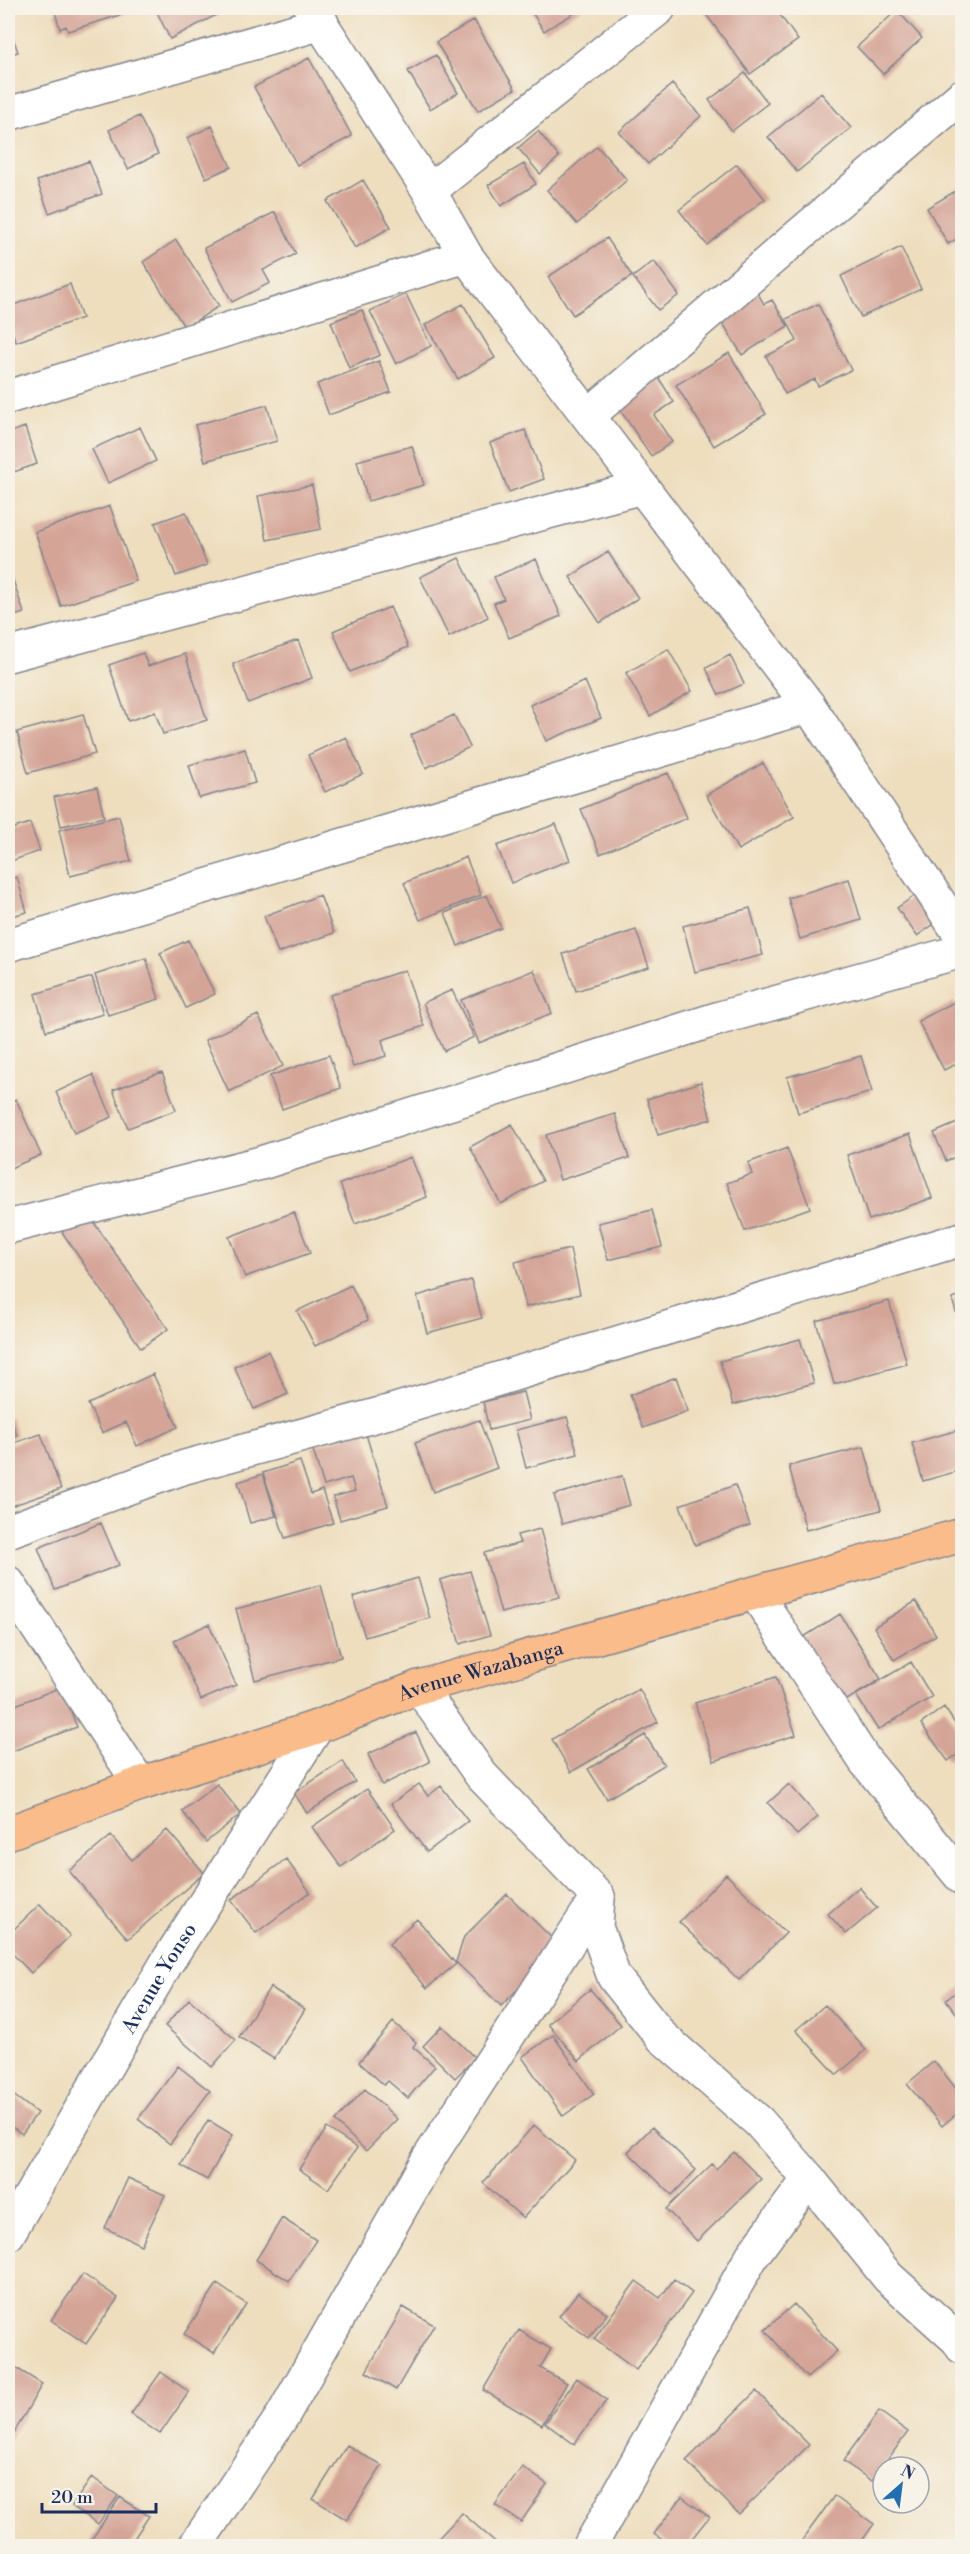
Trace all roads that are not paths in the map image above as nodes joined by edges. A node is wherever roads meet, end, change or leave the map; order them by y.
1 (659, 8) edge
2 (317, 15) edge
3 (963, 96) edge
4 (8, 114) edge
5 (429, 191) junction
6 (466, 256) junction
7 (8, 397) edge
8 (589, 415) junction
9 (642, 488) junction
10 (8, 655) edge
11 (809, 706) junction
12 (963, 937) edge
13 (8, 945) edge
14 (963, 951) edge
15 (8, 1227) edge
16 (963, 1239) edge
17 (8, 1531) edge
18 (963, 1535) edge
19 (8, 1583) edge
20 (756, 1594) junction
21 (419, 1687) junction
22 (317, 1726) junction
23 (141, 1784) junction
24 (8, 1833) edge
25 (963, 1878) edge
26 (598, 1897) junction
27 (809, 2179) junction
28 (8, 2234) edge
29 (963, 2347) edge
30 (195, 2547) edge
31 (590, 2547) edge

1 - 5 street
2 - 4 street
2 - 5 street
3 - 8 street
5 - 6 street
6 - 7 street
6 - 8 street
8 - 9 street
9 - 10 street
9 - 11 street
11 - 12 street
11 - 13 street
14 - 15 street
16 - 17 street
18 - 20 main road, Avenue Wazabanga
19 - 23 street
20 - 21 main road, Avenue Wazabanga
20 - 25 street
21 - 22 main road, Avenue Wazabanga
21 - 26 street
22 - 23 main road, Avenue Wazabanga
22 - 28 street, Avenue Yonso
23 - 24 main road, Avenue Wazabanga
26 - 27 street
26 - 30 street
27 - 29 street
27 - 31 street

